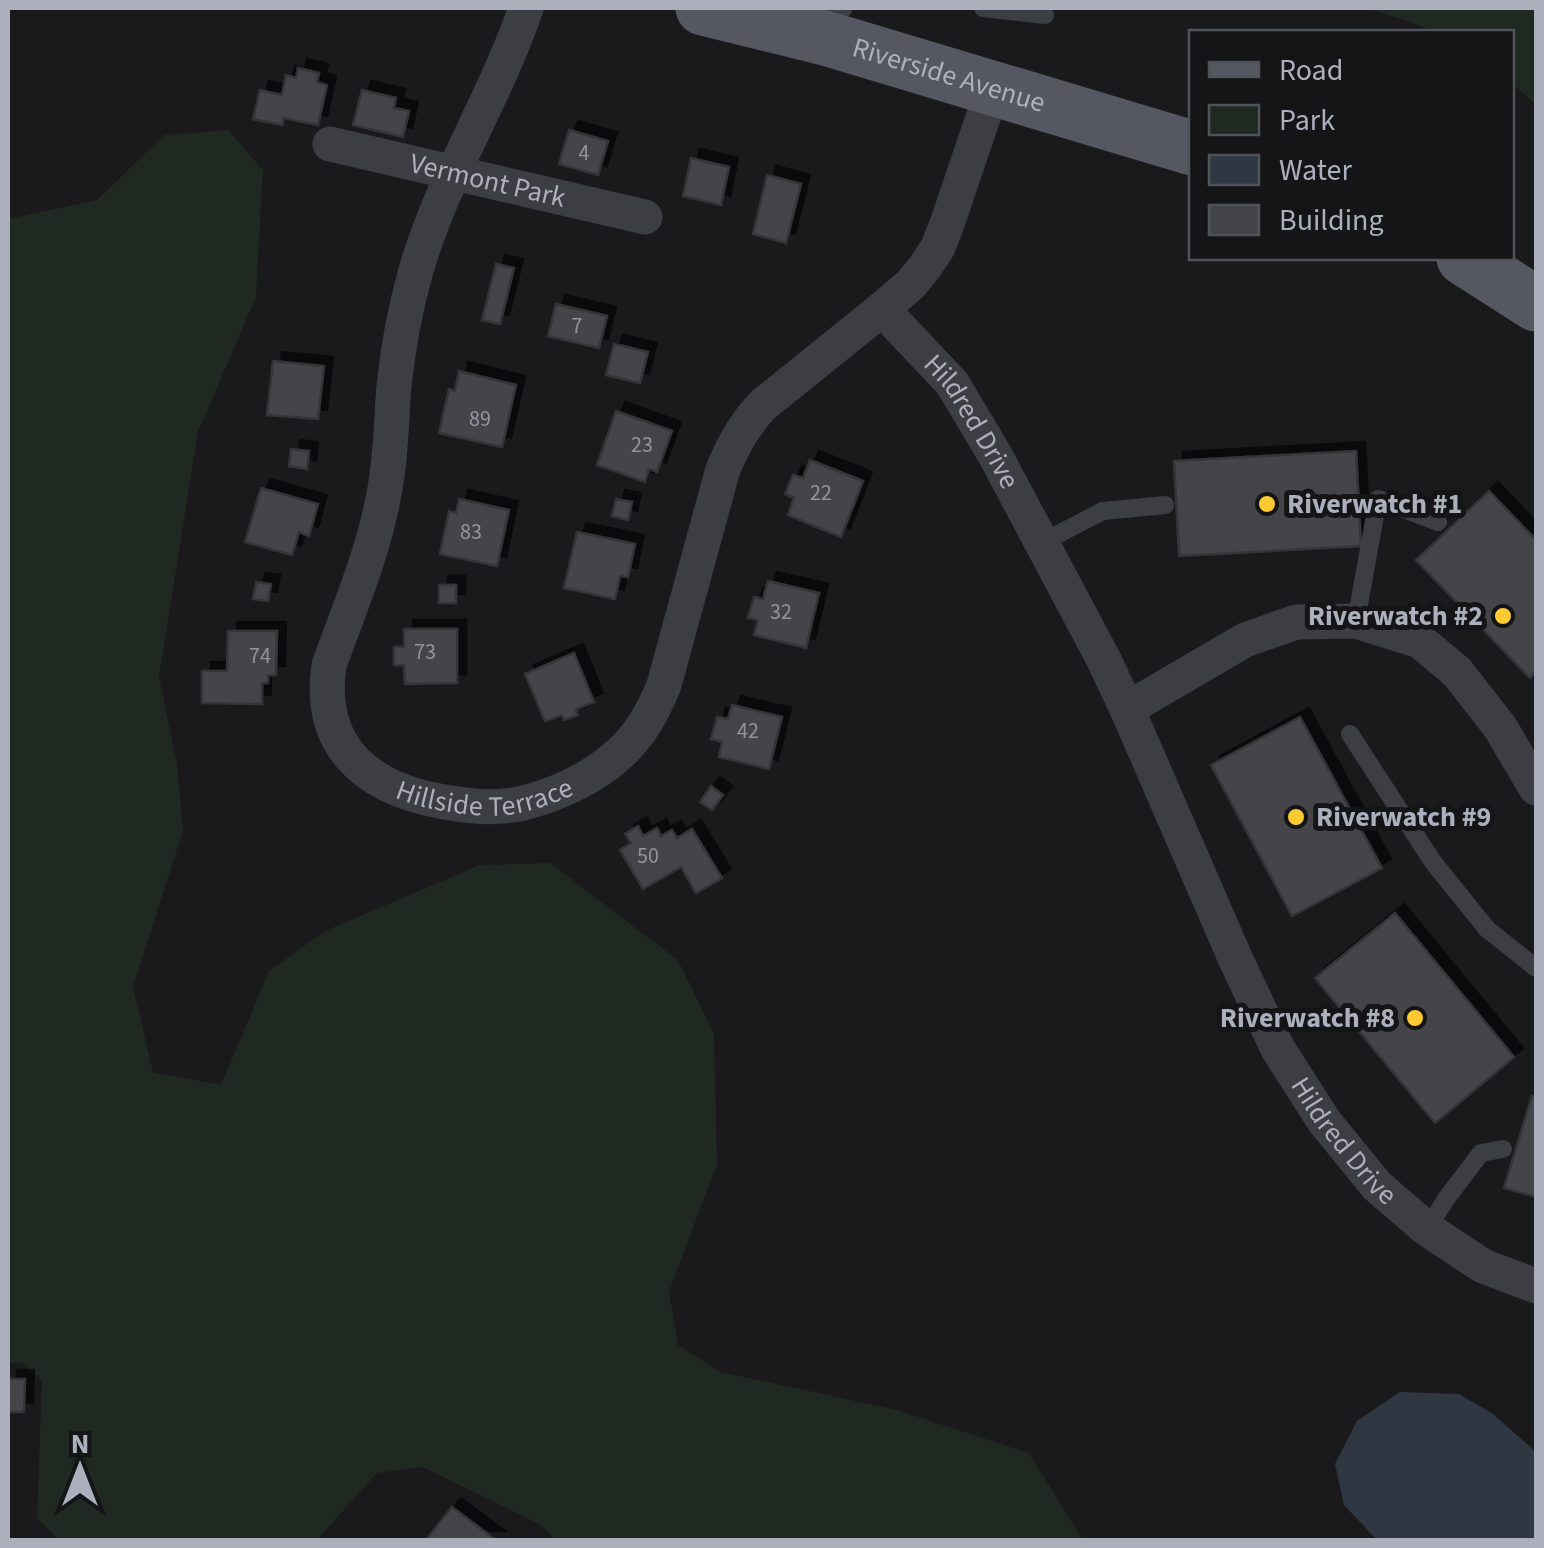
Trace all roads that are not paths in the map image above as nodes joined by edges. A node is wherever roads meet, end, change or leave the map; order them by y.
1 (526, 8) edge
2 (703, 8) edge
3 (983, 8) edge
4 (1045, 16) dead end
5 (835, 23) edge
6 (993, 88) junction
7 (330, 144) dead end
8 (1189, 147) edge
9 (454, 173) junction
10 (644, 217) dead end
11 (1467, 260) edge
12 (1536, 304) edge
13 (882, 309) junction
14 (1165, 504) dead end
15 (1438, 522) dead end
16 (1042, 542) junction
17 (1356, 621) junction
18 (1126, 708) junction
19 (1350, 734) dead end
20 (1536, 788) edge
21 (1536, 968) edge
22 (1503, 1149) dead end
23 (1427, 1229) junction
24 (1536, 1286) edge

1 - 9 street, Hillside Terrace
2 - 5 main road, Riverside Avenue
3 - 4 lane
5 - 6 main road, Riverside Avenue
6 - 8 main road, Riverside Avenue
6 - 13 street, Hillside Terrace
7 - 9 street, Vermont Park
9 - 10 street, Vermont Park
9 - 13 street, Hillside Terrace
11 - 12 main road
13 - 16 street, Hildred Drive
14 - 16 lane
15 - 17 lane
16 - 18 street, Hildred Drive
17 - 18 street
17 - 20 street
18 - 23 street, Hildred Drive
19 - 21 lane
22 - 23 lane
23 - 24 street, Hildred Drive

